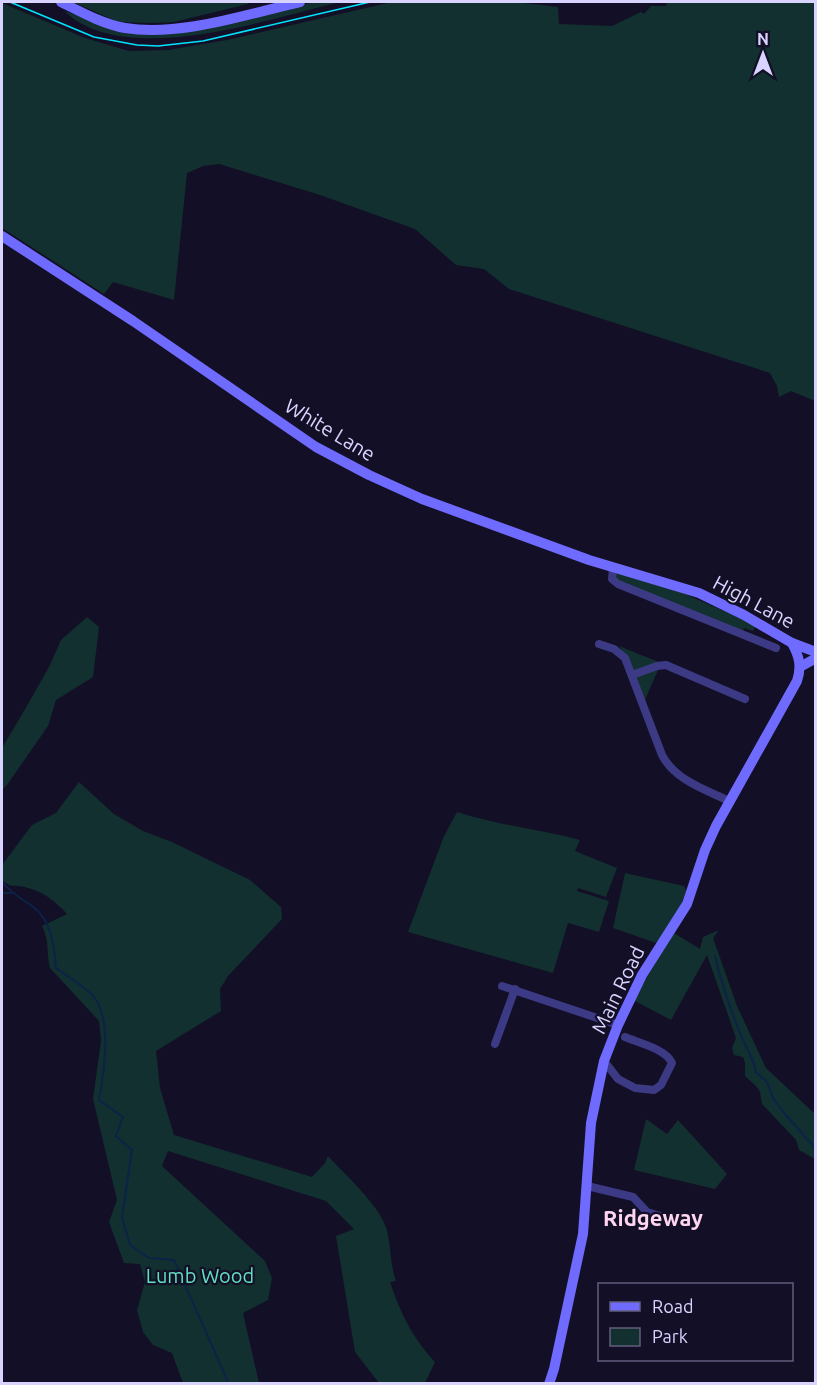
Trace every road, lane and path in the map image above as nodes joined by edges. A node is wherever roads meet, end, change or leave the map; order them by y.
1 (61, 2) edge
2 (300, 2) edge
3 (2, 236) edge
4 (614, 568) junction
5 (675, 585) joint
6 (792, 643) junction
7 (598, 644) dead end
8 (776, 648) dead end
9 (816, 652) edge
10 (816, 658) edge
11 (800, 667) junction
12 (632, 675) junction
13 (745, 699) dead end
14 (729, 801) junction
15 (502, 986) dead end
16 (515, 989) junction
17 (618, 1025) junction
18 (625, 1036) dead end
19 (495, 1044) dead end
20 (604, 1062) junction
21 (587, 1186) junction
22 (671, 1219) dead end
23 (549, 1383) edge

1 - 2 street
3 - 4 street, White Lane
4 - 5 street, White Lane
4 - 8 street
5 - 6 street, High Lane
6 - 9 street, High Lane
6 - 11 street
7 - 12 street
10 - 11 street
11 - 14 street, Main Road
12 - 13 street
12 - 14 street
14 - 17 street, Main Road
15 - 16 street
16 - 17 street
16 - 19 street
17 - 20 street, Main Road
18 - 20 street
20 - 21 street, Main Road
21 - 22 street
21 - 23 street, Main Road

